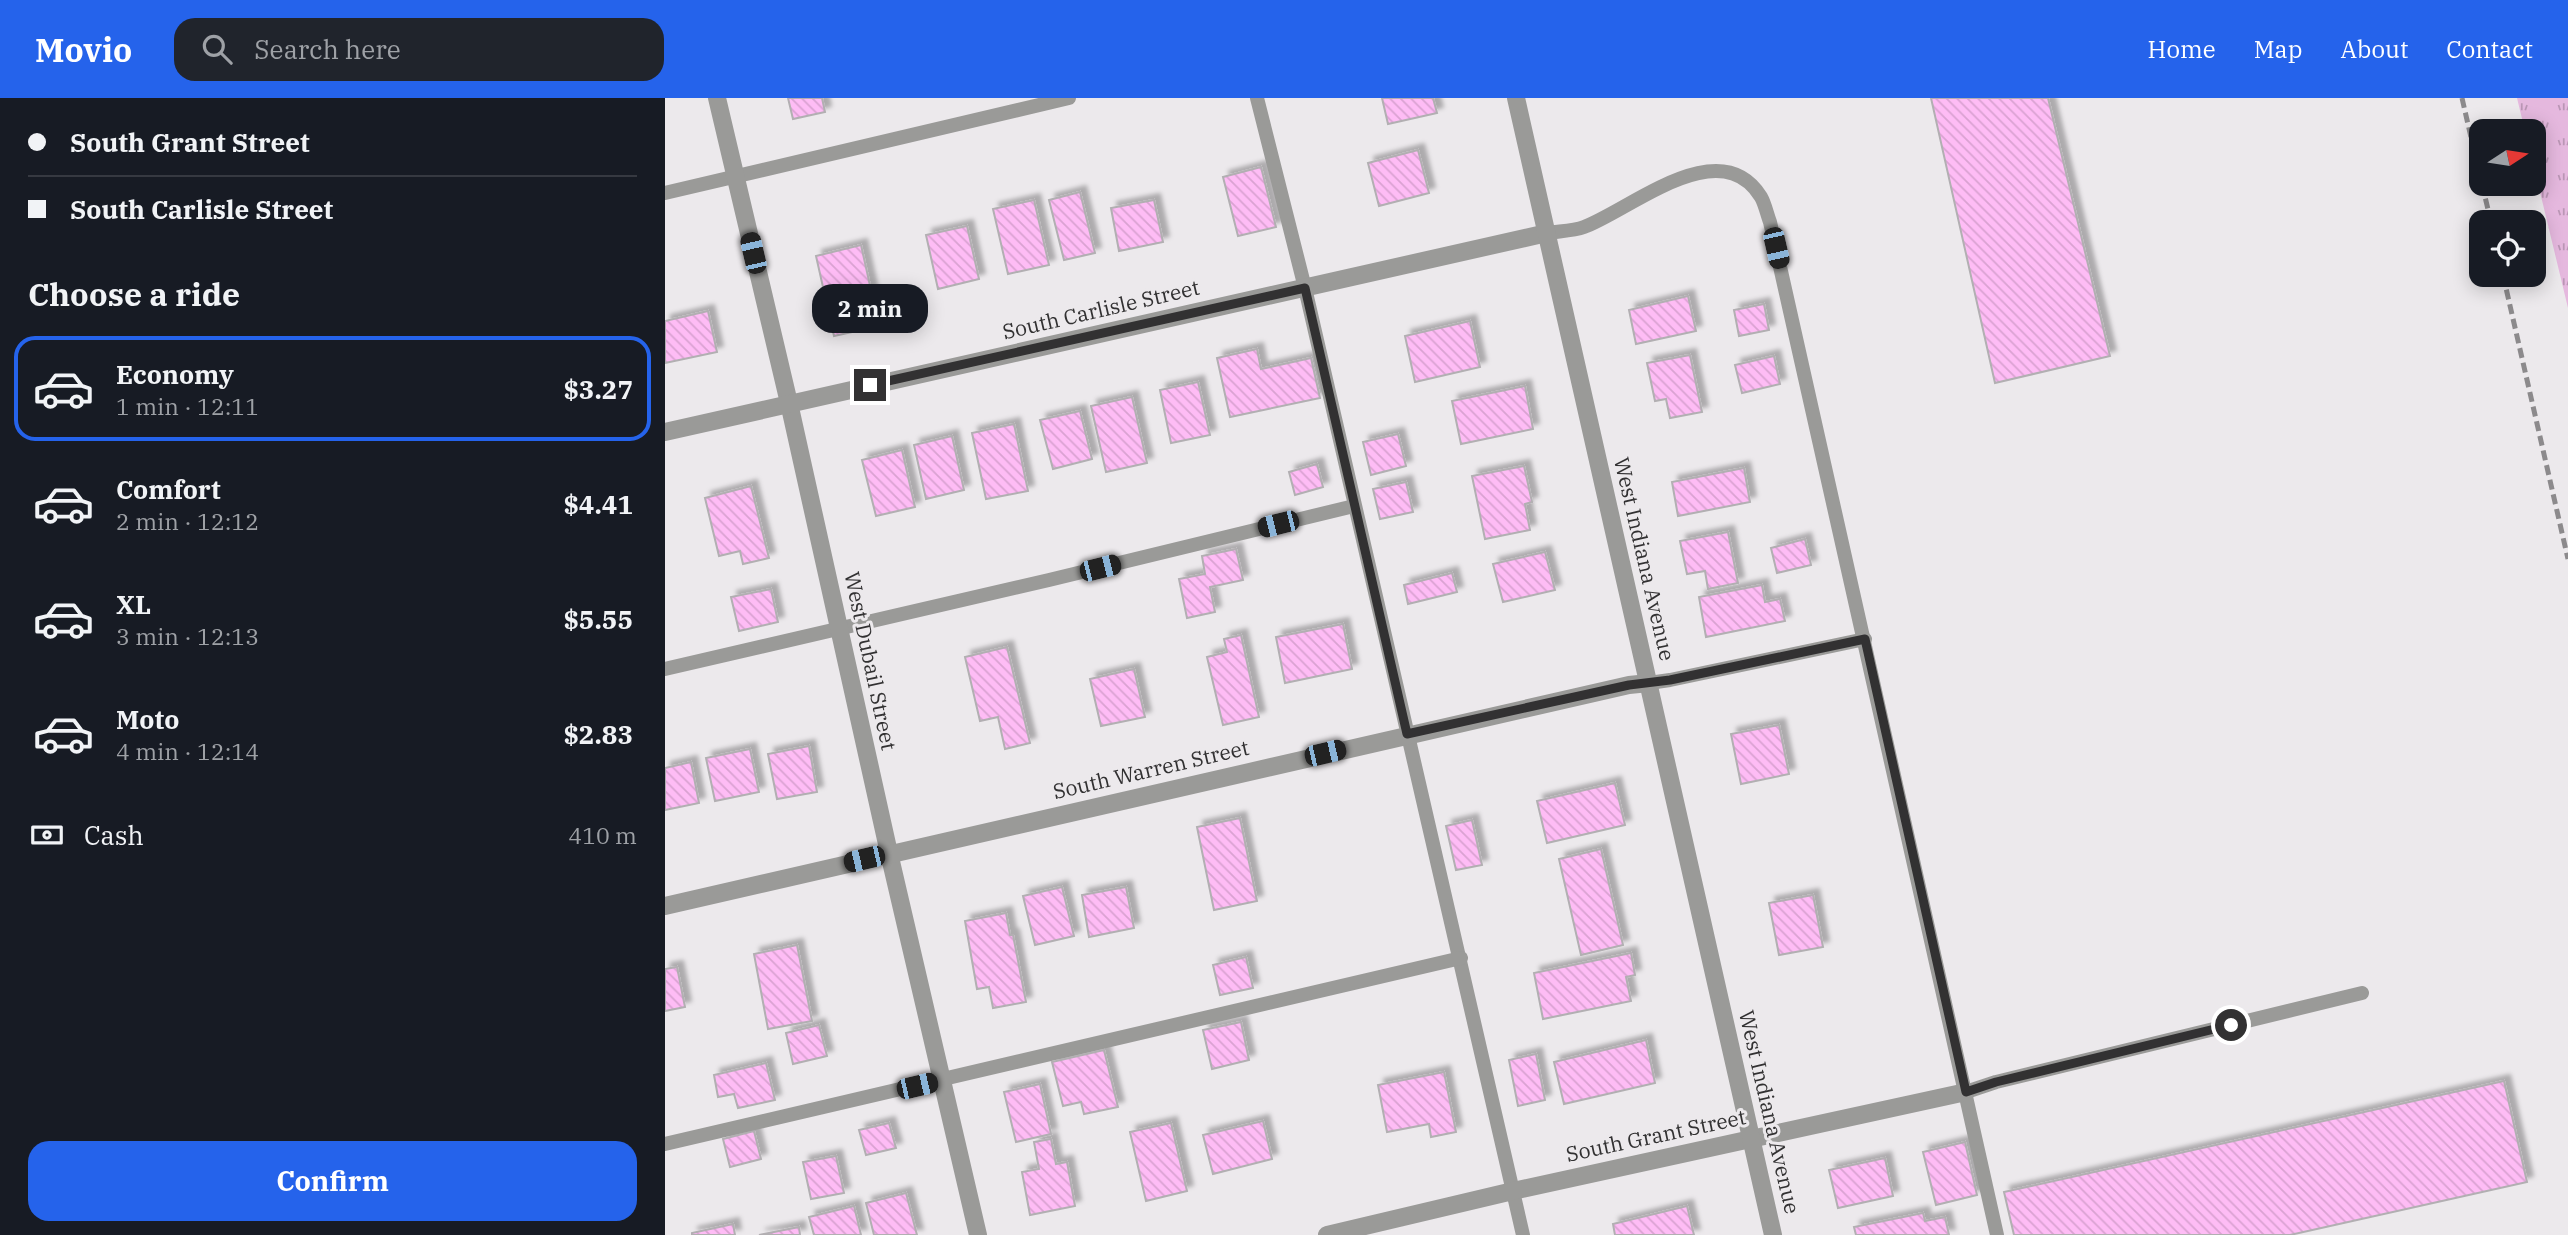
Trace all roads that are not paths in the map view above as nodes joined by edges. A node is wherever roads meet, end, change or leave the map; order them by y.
1 (717, 98) edge
2 (1069, 98) edge
3 (1257, 98) edge
4 (1516, 98) edge
5 (735, 177) junction
6 (665, 193) edge
7 (1547, 233) junction
8 (1305, 288) junction
9 (789, 403) junction
10 (665, 432) edge
11 (1354, 506) junction
12 (840, 628) junction
13 (1865, 639) junction
14 (665, 669) edge
15 (1649, 682) junction
16 (1407, 734) junction
17 (889, 853) junction
18 (665, 906) edge
19 (1461, 958) junction
20 (2362, 993) dead end
21 (942, 1080) junction
22 (1966, 1092) junction
23 (1750, 1139) junction
24 (665, 1144) edge
25 (1513, 1191) junction
26 (978, 1235) edge
27 (1327, 1235) edge
28 (1523, 1235) edge
29 (1773, 1235) edge
30 (1997, 1235) edge

1 - 5 street, West Dubail Street
2 - 5 lane
3 - 8 lane
4 - 7 street, West Indiana Avenue
5 - 6 lane
5 - 9 street, West Dubail Street
7 - 8 street, South Carlisle Street
7 - 13 lane
7 - 15 street, West Indiana Avenue
8 - 9 street, South Carlisle Street
8 - 11 lane
9 - 10 street, South Carlisle Street
9 - 12 street, West Dubail Street
11 - 12 lane
11 - 16 lane
12 - 14 lane
12 - 17 street, West Dubail Street
13 - 15 lane
13 - 22 lane
15 - 16 street, South Warren Street
15 - 23 street, West Indiana Avenue
16 - 17 street, South Warren Street
16 - 19 lane
17 - 18 street, South Warren Street
17 - 21 street, West Dubail Street
19 - 21 lane
19 - 25 lane
20 - 22 lane, South Grant Street
21 - 24 lane
21 - 26 street, West Dubail Street
22 - 23 street, South Grant Street
22 - 30 lane
23 - 25 street, South Grant Street
23 - 29 street, West Indiana Avenue
25 - 27 street, South Grant Street
25 - 28 lane

